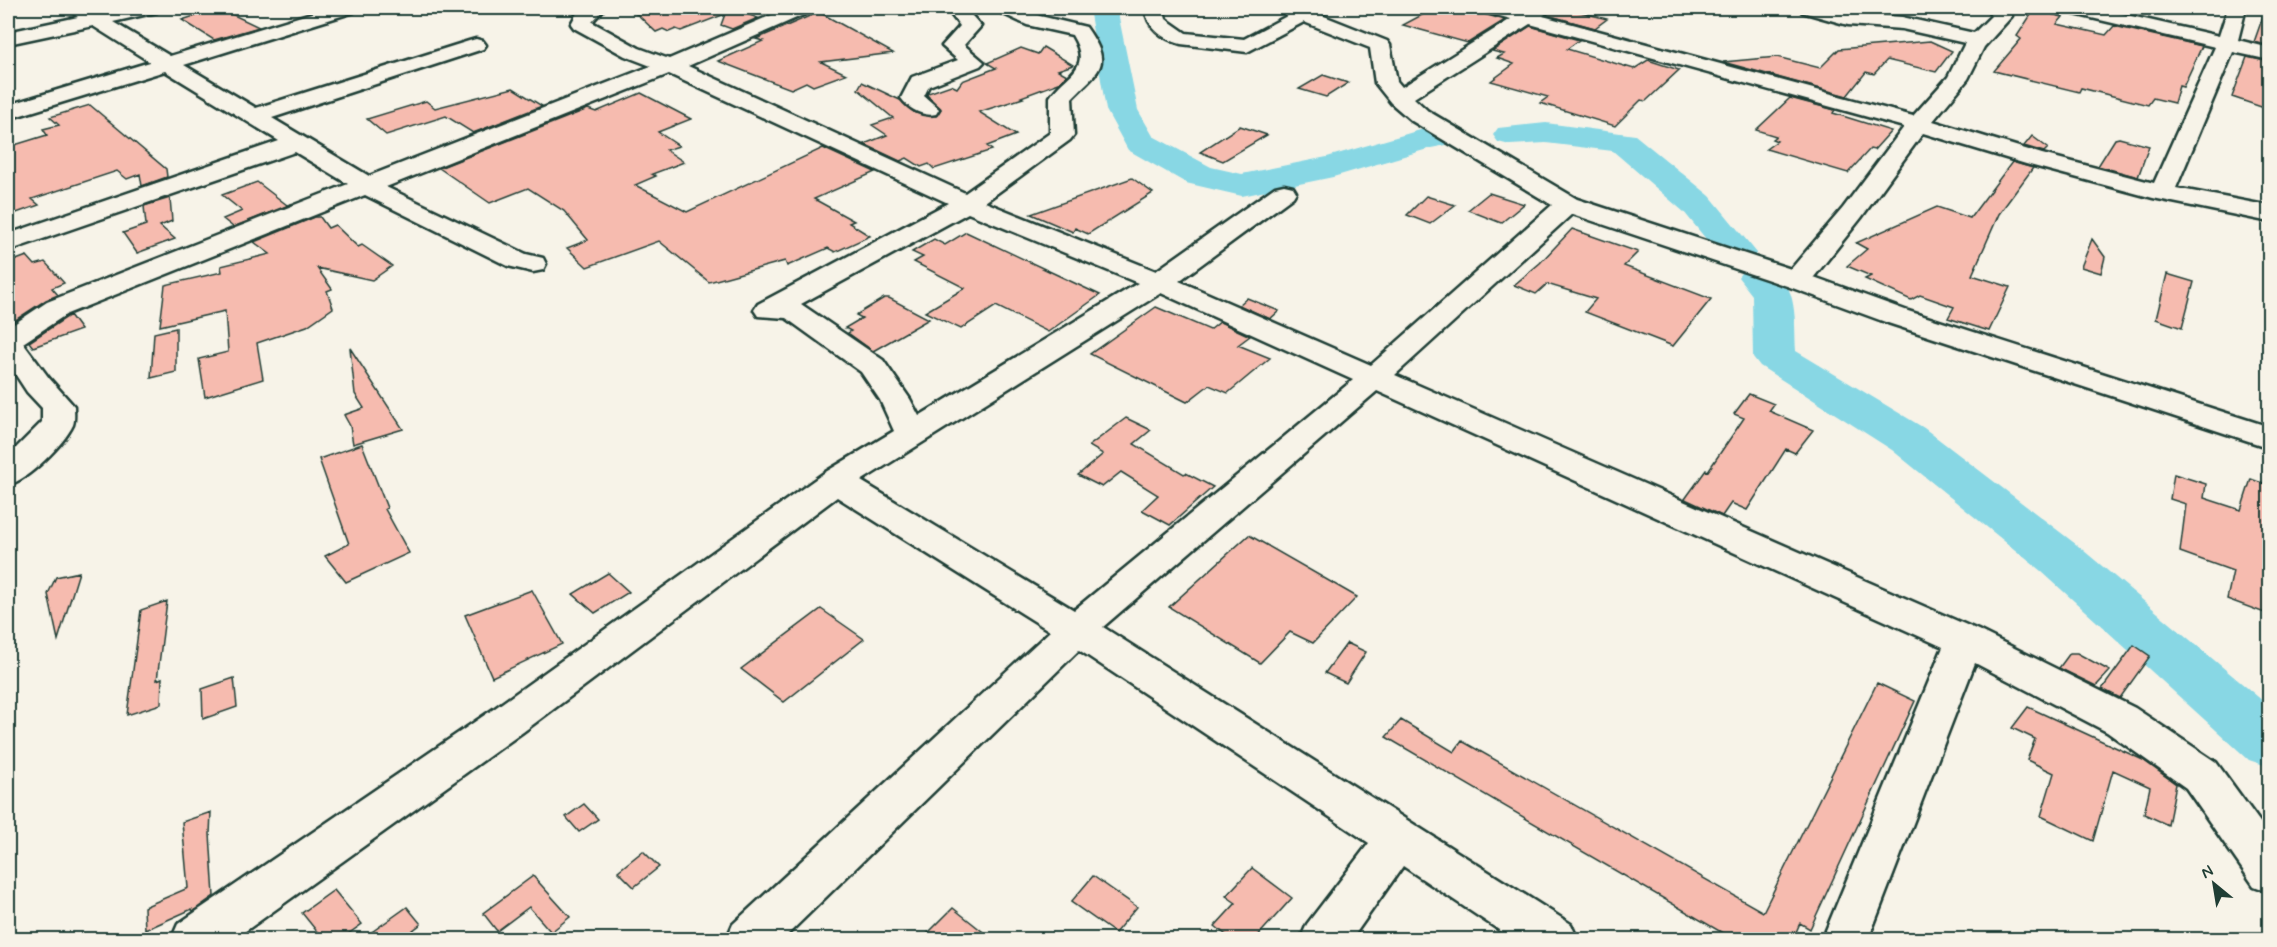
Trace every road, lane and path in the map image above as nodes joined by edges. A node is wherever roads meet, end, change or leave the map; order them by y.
1 (77, 8) edge
2 (150, 8) edge
3 (347, 8) edge
4 (596, 8) edge
5 (803, 8) edge
6 (955, 8) edge
7 (1006, 8) edge
8 (1155, 8) edge
9 (1492, 8) edge
10 (1809, 8) edge
11 (2073, 8) edge
12 (2237, 8) edge
13 (1310, 11) edge
14 (1536, 12) edge
15 (1999, 12) edge
16 (100, 20) junction
17 (1902, 23) junction
18 (8, 38) edge
19 (1979, 40) junction
20 (476, 45) dead end
21 (2226, 45) junction
22 (2270, 54) edge
23 (170, 62) junction
24 (670, 66) junction
25 (1399, 98) junction
26 (928, 109) dead end
27 (8, 112) edge
28 (254, 116) junction
29 (1918, 124) junction
30 (297, 143) junction
31 (367, 185) junction
32 (1284, 192) dead end
33 (2162, 193) junction
34 (967, 203) junction
35 (1568, 204) junction
36 (2270, 214) edge
37 (8, 243) edge
38 (533, 264) dead end
39 (1797, 280) junction
40 (1159, 282) junction
41 (8, 341) edge
42 (1374, 378) junction
43 (912, 435) junction
44 (2270, 438) edge
45 (8, 474) edge
46 (836, 481) junction
47 (1076, 629) junction
48 (1965, 640) junction
49 (1398, 838) junction
50 (2270, 872) edge
51 (194, 939) edge
52 (749, 939) edge
53 (1323, 939) edge
54 (1555, 939) edge
55 (1845, 939) edge

1 - 16 street
2 - 16 street
3 - 23 street
4 - 24 street
5 - 24 street
6 - 26 street
7 - 34 street
8 - 13 street
9 - 14 street
10 - 17 street
11 - 21 street
12 - 21 street
13 - 25 street
14 - 25 street
14 - 29 street
15 - 17 street
15 - 19 street
16 - 18 street
16 - 23 street
17 - 19 street
19 - 29 street
20 - 28 street
21 - 22 street
21 - 33 street
23 - 27 street
23 - 28 street
24 - 31 street
24 - 34 street
25 - 35 street
28 - 30 street
29 - 33 street
29 - 39 street
30 - 31 street
30 - 37 street
31 - 38 street
31 - 41 street
32 - 40 street
33 - 36 street
34 - 40 street
34 - 43 street
35 - 39 street
35 - 42 street
39 - 44 street
40 - 42 street
40 - 43 street
41 - 45 street
42 - 47 street
42 - 48 street
43 - 46 street
46 - 47 street
46 - 51 street
47 - 49 street
47 - 52 street
48 - 50 street
48 - 55 street
49 - 53 street
49 - 54 street

